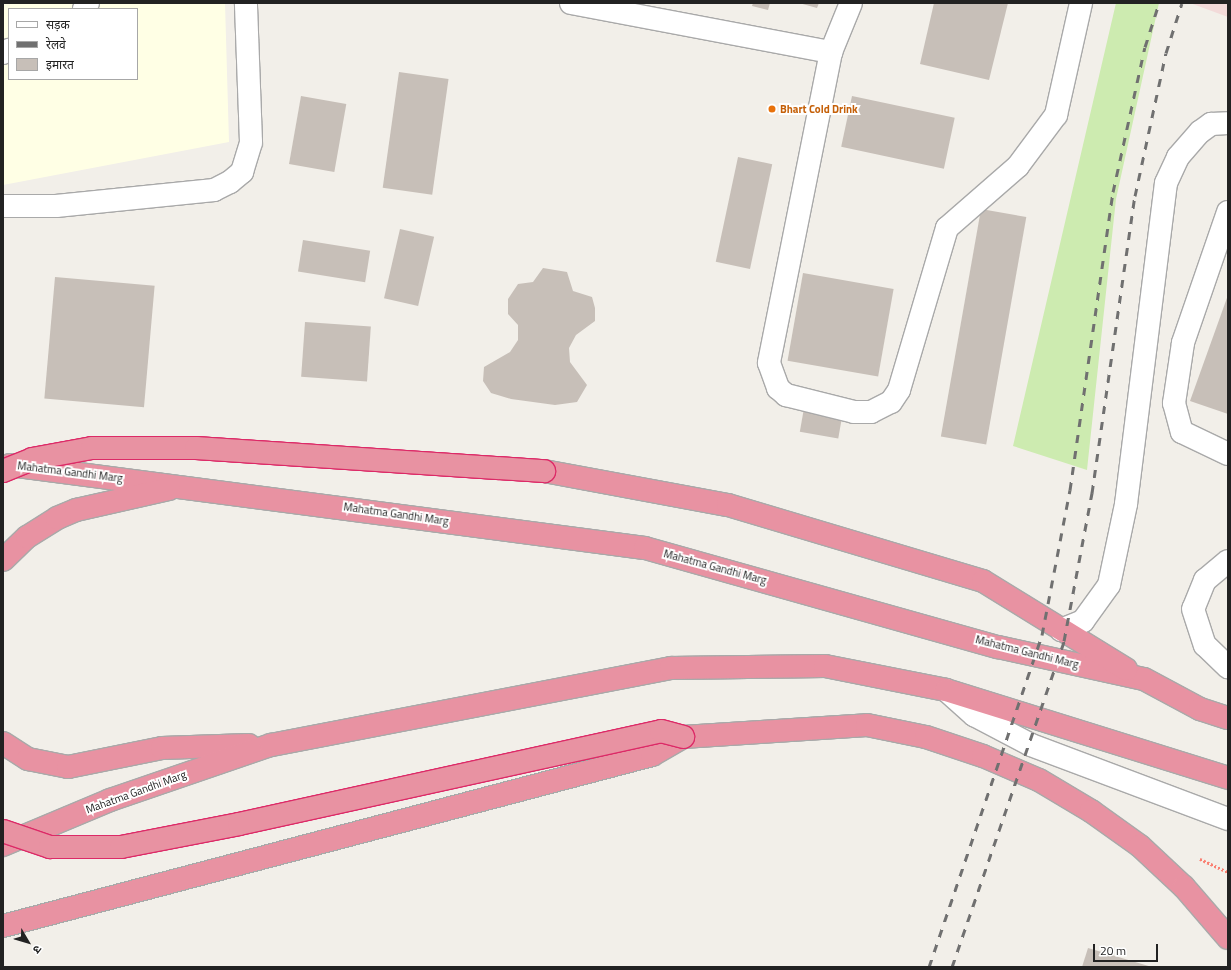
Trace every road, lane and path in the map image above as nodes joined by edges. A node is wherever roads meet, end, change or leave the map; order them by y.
1 (246, 3) edge
2 (572, 3) edge
3 (851, 3) edge
4 (1081, 3) edge
5 (831, 52) junction
6 (1228, 123) edge
7 (3, 206) edge
8 (1228, 212) edge
9 (1228, 454) edge
10 (3, 464) edge
11 (3, 471) edge
12 (185, 486) junction
13 (3, 560) edge
14 (1228, 561) edge
15 (1061, 630) junction
16 (1228, 667) edge
17 (1144, 679) junction
18 (946, 690) junction
19 (1228, 718) edge
20 (683, 737) junction
21 (3, 743) edge
22 (271, 745) junction
23 (1228, 778) edge
24 (1228, 819) edge
25 (3, 832) edge
26 (3, 845) edge
27 (1200, 859) dead end
28 (1228, 872) edge
29 (3, 926) edge
30 (1228, 938) edge

1 - 7 street
2 - 5 street
3 - 5 street
4 - 5 street
6 - 15 street
8 - 9 street
10 - 12 highway, Mahatma Gandhi Marg
11 - 15 highway, bridge
12 - 13 highway, Mahatma Gandhi Marg
12 - 17 highway, Mahatma Gandhi Marg
14 - 16 street
15 - 17 highway
17 - 19 highway, Mahatma Gandhi Marg
18 - 22 highway, Mahatma Gandhi Marg
18 - 23 highway, Mahatma Gandhi Marg
18 - 24 street
20 - 25 highway, bridge
20 - 29 highway
20 - 30 highway
21 - 22 highway, Mahatma Gandhi Marg
22 - 26 highway, Mahatma Gandhi Marg
27 - 28 path

